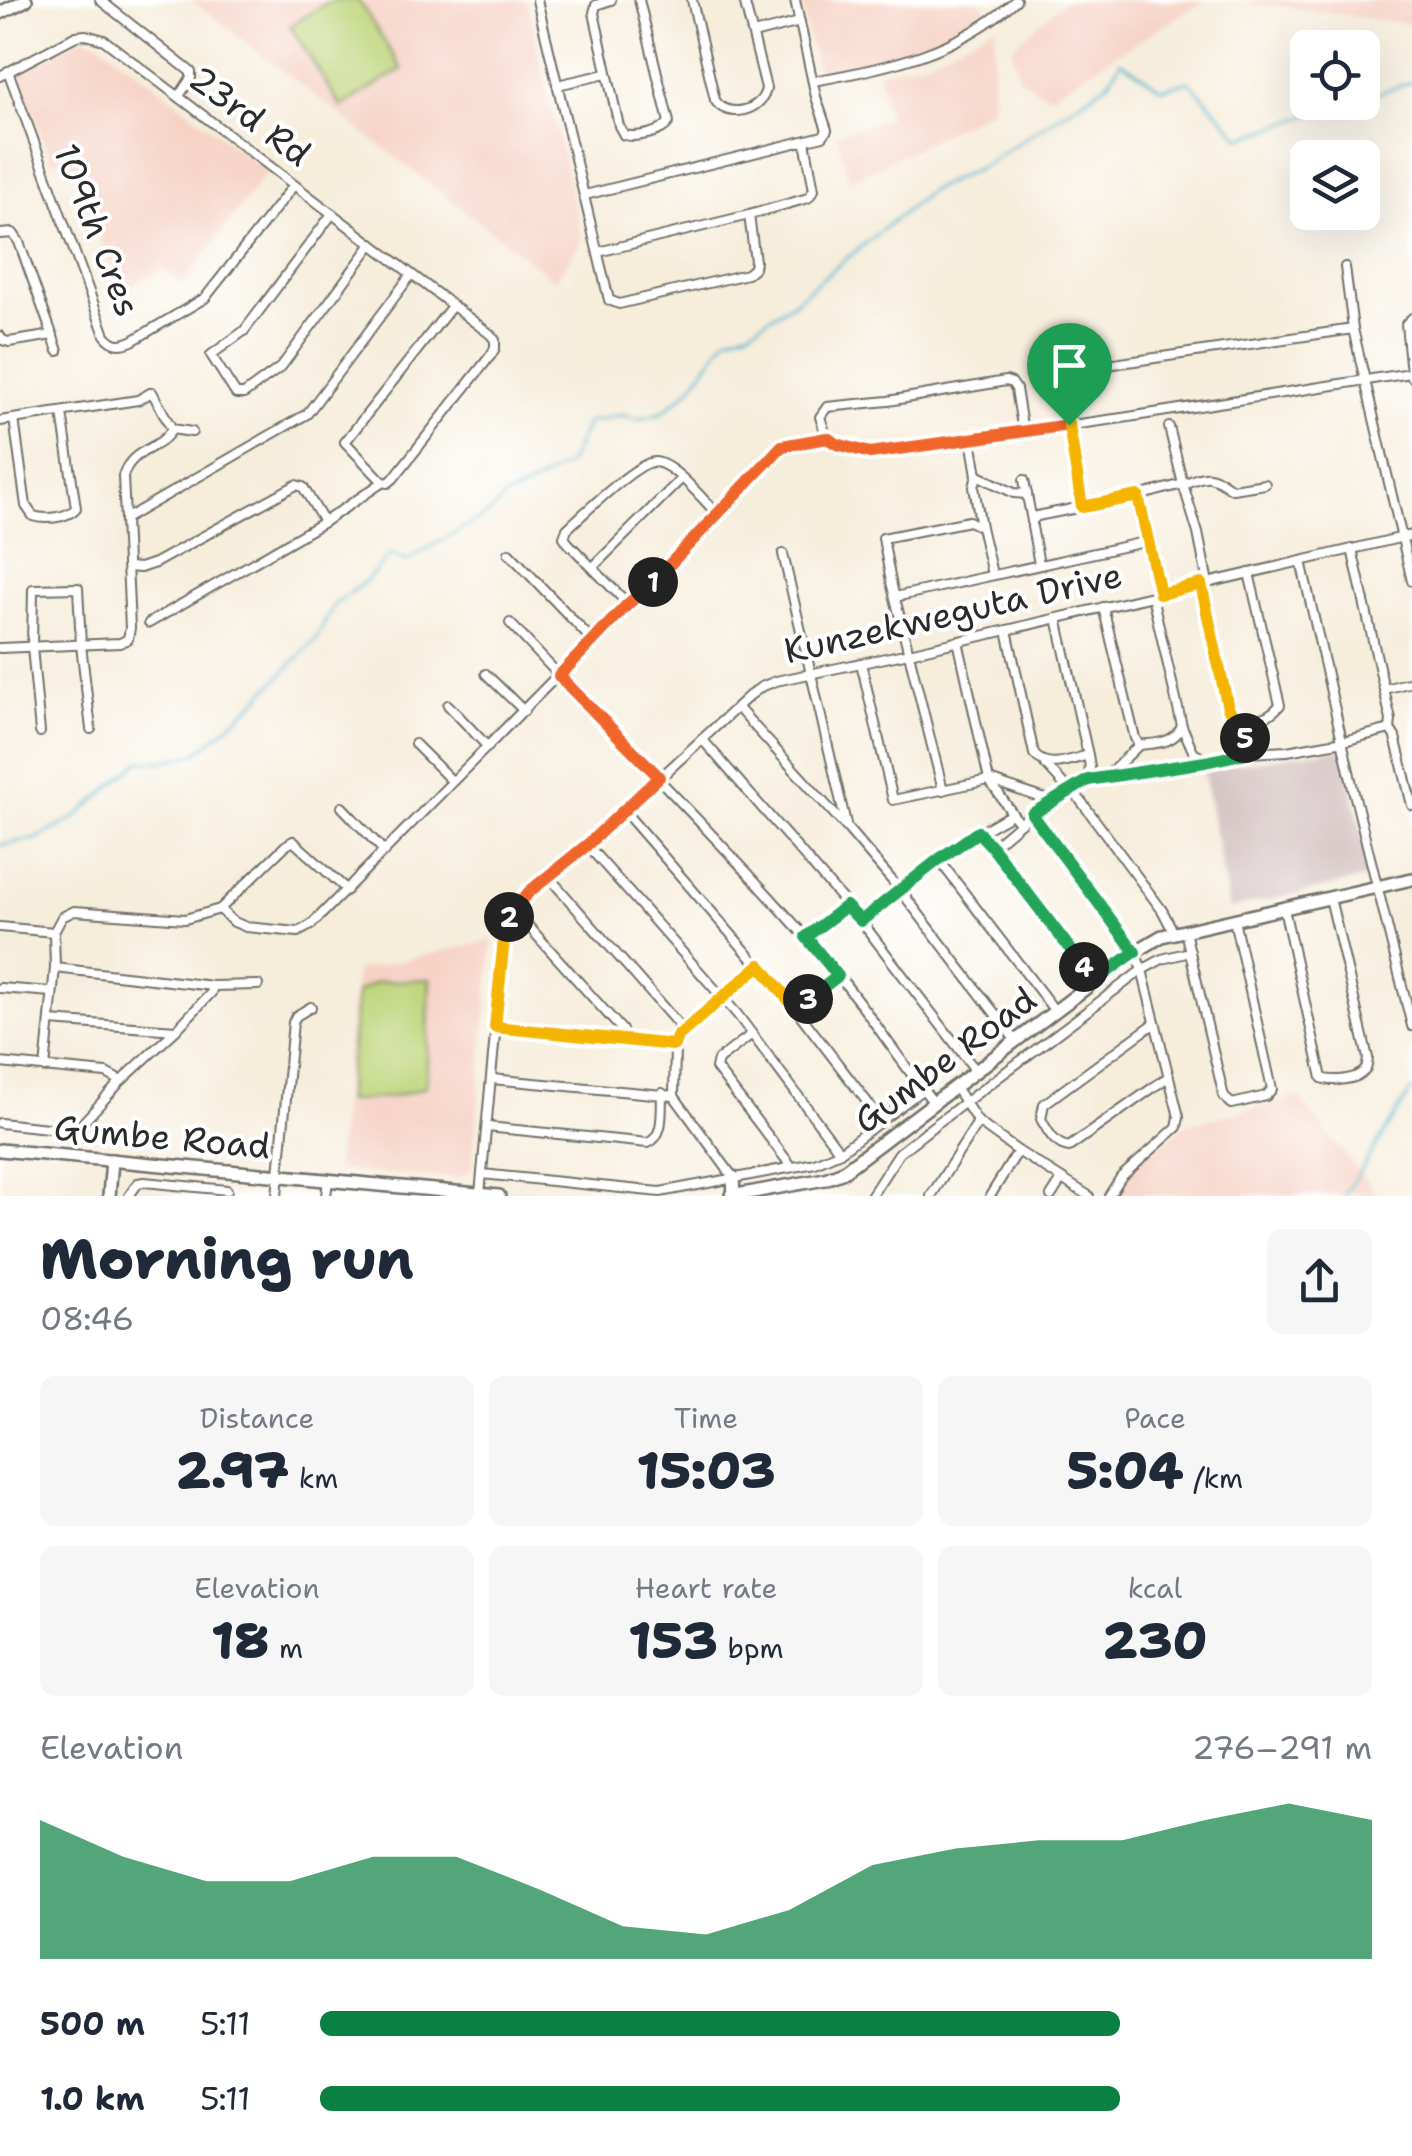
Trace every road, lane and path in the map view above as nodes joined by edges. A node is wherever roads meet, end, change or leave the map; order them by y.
1 (26, 0) edge
2 (100, 0) edge
3 (536, 0) edge
4 (611, 0) edge
5 (640, 0) edge
6 (692, 0) edge
7 (744, 0) edge
8 (795, 0) edge
9 (1015, 0) edge
10 (0, 13) edge
11 (800, 22) junction
12 (753, 34) junction
13 (4, 74) edge
14 (606, 74) junction
15 (814, 82) junction
16 (557, 84) junction
17 (179, 96) junction
18 (804, 141) junction
19 (294, 184) junction
20 (585, 195) junction
21 (332, 214) junction
22 (749, 215) junction
23 (0, 234) edge
24 (372, 244) junction
25 (598, 252) junction
26 (1346, 267) dead end
27 (411, 274) junction
28 (452, 306) junction
29 (1412, 318) edge
30 (1353, 329) junction
31 (53, 335) junction
32 (0, 336) edge
33 (58, 351) dead end
34 (1411, 375) edge
35 (1365, 380) junction
36 (62, 412) junction
37 (14, 420) junction
38 (0, 421) edge
39 (1069, 425) junction
40 (1170, 428) dead end
41 (172, 429) junction
42 (192, 432) dead end
43 (1023, 432) junction
44 (827, 438) junction
45 (971, 439) junction
46 (978, 475) junction
47 (682, 478) junction
48 (1024, 480) dead end
49 (383, 482) junction
50 (1183, 484) junction
51 (1265, 484) dead end
52 (1026, 494) junction
53 (1138, 496) junction
54 (1082, 507) junction
55 (716, 513) junction
56 (126, 519) junction
57 (1032, 521) junction
58 (324, 522) junction
59 (981, 527) junction
60 (1407, 536) edge
61 (1148, 541) junction
62 (1352, 548) junction
63 (509, 553) dead end
64 (783, 554) dead end
65 (1302, 561) junction
66 (1039, 564) junction
67 (128, 567) junction
68 (593, 567) junction
69 (1249, 573) junction
70 (992, 574) junction
71 (1412, 581) edge
72 (1204, 584) junction
73 (1156, 595) junction
74 (895, 597) junction
75 (628, 604) junction
76 (1103, 607) junction
77 (1057, 618) junction
78 (149, 623) dead end
79 (510, 623) dead end
80 (1007, 630) junction
81 (593, 640) junction
82 (958, 640) junction
83 (81, 645) junction
84 (32, 647) junction
85 (0, 648) edge
86 (909, 654) junction
87 (862, 663) junction
88 (486, 674) dead end
89 (813, 674) junction
90 (559, 676) junction
91 (1412, 682) edge
92 (1384, 689) junction
93 (448, 705) dead end
94 (738, 708) junction
95 (524, 710) junction
96 (1243, 719) junction
97 (1182, 726) junction
98 (1390, 728) junction
99 (91, 729) dead end
100 (40, 732) dead end
101 (702, 739) junction
102 (1344, 741) junction
103 (415, 744) dead end
104 (1138, 745) junction
105 (488, 747) junction
106 (1247, 753) junction
107 (1088, 754) junction
108 (1205, 762) junction
109 (1045, 764) junction
110 (659, 777) junction
111 (1106, 777) junction
112 (989, 780) junction
113 (1088, 780) junction
114 (452, 781) junction
115 (943, 790) junction
116 (1070, 790) junction
117 (1052, 801) junction
118 (1412, 805) edge
119 (342, 807) dead end
120 (624, 812) junction
121 (1012, 814) junction
122 (1032, 814) junction
123 (1019, 824) junction
124 (848, 828) junction
125 (978, 832) junction
126 (587, 845) junction
127 (992, 847) junction
128 (385, 852) junction
129 (938, 860) junction
130 (548, 876) junction
131 (1412, 879) edge
132 (1378, 887) junction
133 (347, 890) junction
134 (901, 891) junction
135 (1330, 898) junction
136 (846, 906) junction
137 (220, 909) junction
138 (513, 909) junction
139 (1284, 909) junction
140 (1234, 920) junction
141 (861, 921) junction
142 (0, 927) edge
143 (54, 932) junction
144 (1179, 932) junction
145 (806, 937) junction
146 (1135, 952) junction
147 (1190, 952) junction
148 (760, 965) junction
149 (55, 968) junction
150 (1142, 970) junction
151 (838, 976) junction
152 (1095, 981) junction
153 (258, 985) dead end
154 (213, 986) junction
155 (0, 988) edge
156 (52, 992) junction
157 (722, 998) junction
158 (312, 1007) dead end
159 (795, 1008) junction
160 (1055, 1011) junction
161 (50, 1021) junction
162 (1155, 1023) junction
163 (1412, 1026) edge
164 (495, 1027) junction
165 (176, 1030) junction
166 (684, 1031) junction
167 (752, 1034) junction
168 (624, 1039) junction
169 (1016, 1041) junction
170 (674, 1045) junction
171 (0, 1063) edge
172 (45, 1068) junction
173 (976, 1071) junction
174 (1168, 1077) junction
175 (492, 1079) junction
176 (122, 1081) junction
177 (955, 1087) junction
178 (922, 1089) junction
179 (662, 1093) junction
180 (674, 1096) junction
181 (965, 1102) junction
182 (934, 1103) junction
183 (881, 1120) junction
184 (0, 1122) edge
185 (978, 1122) junction
186 (487, 1126) junction
187 (0, 1150) edge
188 (1018, 1151) junction
189 (840, 1152) junction
190 (112, 1160) junction
191 (792, 1167) junction
192 (230, 1172) junction
193 (482, 1174) junction
194 (279, 1175) junction
195 (732, 1177) junction
196 (328, 1180) junction
197 (1062, 1180) junction
198 (375, 1190) edge
199 (778, 1192) edge
200 (227, 1193) edge
201 (428, 1193) edge
202 (480, 1194) edge
203 (108, 1196) edge
204 (129, 1196) edge
205 (277, 1196) edge
206 (326, 1196) edge
207 (499, 1196) edge
208 (733, 1196) edge
209 (871, 1196) edge
210 (931, 1196) edge
211 (990, 1196) edge
212 (1051, 1196) edge
213 (1089, 1196) edge
214 (1109, 1196) edge

1 - 10 street
2 - 17 street
3 - 16 street
4 - 14 street
5 - 14 street
6 - 12 street
7 - 12 street
8 - 11 street
9 - 15 street
11 - 12 street
11 - 15 street
13 - 17 street, 23rd Rd
13 - 19 street, 109th Cres
14 - 16 street
15 - 18 street
16 - 20 street
17 - 19 street, 23rd Rd
18 - 20 street
18 - 22 street
19 - 21 street, 23rd Rd
20 - 25 street
21 - 24 street, 23rd Rd
21 - 24 street
22 - 25 street
22 - 25 street
23 - 31 street
24 - 27 street, 23rd Rd
26 - 30 street
27 - 28 street, 23rd Rd
27 - 56 street
28 - 49 street
28 - 49 street, 23rd Rd
29 - 34 street
30 - 35 street
30 - 39 street
31 - 32 street
31 - 33 street
34 - 35 street
35 - 39 street
35 - 60 street
36 - 37 street
36 - 37 street
36 - 41 street
37 - 38 street
39 - 43 street
39 - 54 street
40 - 50 street
41 - 42 street
41 - 56 street
43 - 44 street
43 - 45 street
44 - 45 street
44 - 55 street
45 - 46 street
46 - 52 street
46 - 59 street
47 - 55 street
47 - 68 street
47 - 68 street
48 - 52 street
49 - 58 street
50 - 51 street
50 - 53 street
50 - 72 street
52 - 57 street
53 - 54 street
53 - 61 street
54 - 57 street
55 - 75 street
56 - 67 street
57 - 66 street
58 - 67 street
58 - 78 street
59 - 70 street
59 - 74 street
60 - 62 street, Kunzekweguta Drive
60 - 71 street
61 - 66 street
61 - 73 street
62 - 65 street, Kunzekweguta Drive
62 - 92 street
63 - 81 street
64 - 89 street
65 - 69 street, Kunzekweguta Drive
65 - 102 street
66 - 70 street
67 - 83 street
68 - 75 street
69 - 72 street, Kunzekweguta Drive
69 - 96 street
70 - 74 street
72 - 73 street, Kunzekweguta Drive
72 - 96 street
73 - 76 street, Kunzekweguta Drive
73 - 97 street
74 - 86 street
75 - 81 street
76 - 77 street, Kunzekweguta Drive
76 - 104 street
77 - 80 street, Kunzekweguta Drive
77 - 107 street
79 - 90 street
80 - 82 street, Kunzekweguta Drive
80 - 109 street
81 - 90 street
82 - 86 street, Kunzekweguta Drive
82 - 112 street
83 - 84 street
83 - 84 street
83 - 99 street
84 - 85 street
84 - 100 street
86 - 87 street, Kunzekweguta Drive
86 - 115 street
87 - 89 street, Kunzekweguta Drive
87 - 115 street
88 - 95 street
89 - 94 street, Kunzekweguta Drive
89 - 124 street
90 - 95 street
90 - 110 street
91 - 92 street
92 - 98 street
93 - 105 street
94 - 101 street, Kunzekweguta Drive
94 - 124 street
95 - 105 street
96 - 106 street
97 - 104 street
97 - 108 street
98 - 102 street
98 - 118 street
101 - 110 street, Kunzekweguta Drive
101 - 136 street
102 - 106 street
102 - 132 street
103 - 114 street
104 - 111 street
105 - 114 street
106 - 108 street
107 - 109 street
107 - 113 street
108 - 111 street
109 - 116 street
110 - 120 street, Kunzekweguta Drive
110 - 145 street
111 - 113 street
112 - 115 street
112 - 117 street
112 - 121 street
113 - 116 street
114 - 128 street
116 - 117 street
116 - 144 street
117 - 122 street
119 - 128 street
120 - 126 street, Kunzekweguta Drive
120 - 148 street
121 - 123 street
121 - 125 street
122 - 123 street
122 - 146 street
123 - 127 street
124 - 134 street
125 - 127 street
125 - 129 street
126 - 130 street, Kunzekweguta Drive
126 - 157 street
127 - 152 street
128 - 133 street
129 - 134 street
129 - 160 street
130 - 138 street, Kunzekweguta Drive
130 - 166 street
131 - 132 street, Gumbe Road
132 - 135 street, Gumbe Road
132 - 163 street
133 - 137 street
133 - 137 street
134 - 141 street
134 - 169 street
135 - 139 street, Gumbe Road
135 - 139 street
136 - 141 street
136 - 145 street
137 - 143 street
138 - 164 street
138 - 168 street
139 - 140 street, Gumbe Road
140 - 144 street, Gumbe Road
140 - 147 street
141 - 173 street
142 - 143 street
143 - 149 street
144 - 146 street, Gumbe Road
144 - 147 street
145 - 151 street
146 - 150 street
146 - 152 street, Gumbe Road
147 - 150 street
148 - 157 street
148 - 159 street
149 - 154 street
149 - 156 street
150 - 162 street
150 - 181 street
151 - 159 street
151 - 178 street
152 - 160 street, Gumbe Road
153 - 154 street
154 - 165 street
155 - 156 street
156 - 161 street
157 - 166 street
157 - 167 street
158 - 194 street
159 - 183 street
160 - 169 street, Gumbe Road
161 - 165 street
161 - 172 street
162 - 174 street
162 - 174 street
164 - 168 street
164 - 175 street
165 - 176 street
166 - 170 street
167 - 189 street
167 - 191 street
168 - 170 street
169 - 173 street, Gumbe Road
170 - 180 street
171 - 172 street
172 - 176 street
173 - 177 street, Gumbe Road
174 - 214 street
175 - 179 street
175 - 186 street
176 - 184 street
177 - 181 street
177 - 182 street, Gumbe Road
178 - 182 street
178 - 183 street
179 - 180 street
179 - 186 street
180 - 195 street
181 - 185 street
181 - 209 street
182 - 199 street, Gumbe Road
183 - 189 street
185 - 188 street
185 - 210 street
186 - 193 street
187 - 190 street, Gumbe Road
188 - 197 street
188 - 211 street
189 - 191 street
190 - 192 street, Gumbe Road
190 - 203 street
191 - 195 street
192 - 194 street, Gumbe Road
192 - 200 street
193 - 195 street
193 - 202 street
194 - 196 street, Gumbe Road
194 - 205 street
195 - 208 street
196 - 198 street, Gumbe Road
196 - 206 street
197 - 212 street
197 - 213 street
198 - 201 street, Gumbe Road
199 - 208 street, Gumbe Road
200 - 204 street
201 - 202 street, Gumbe Road
202 - 207 street, Gumbe Road

